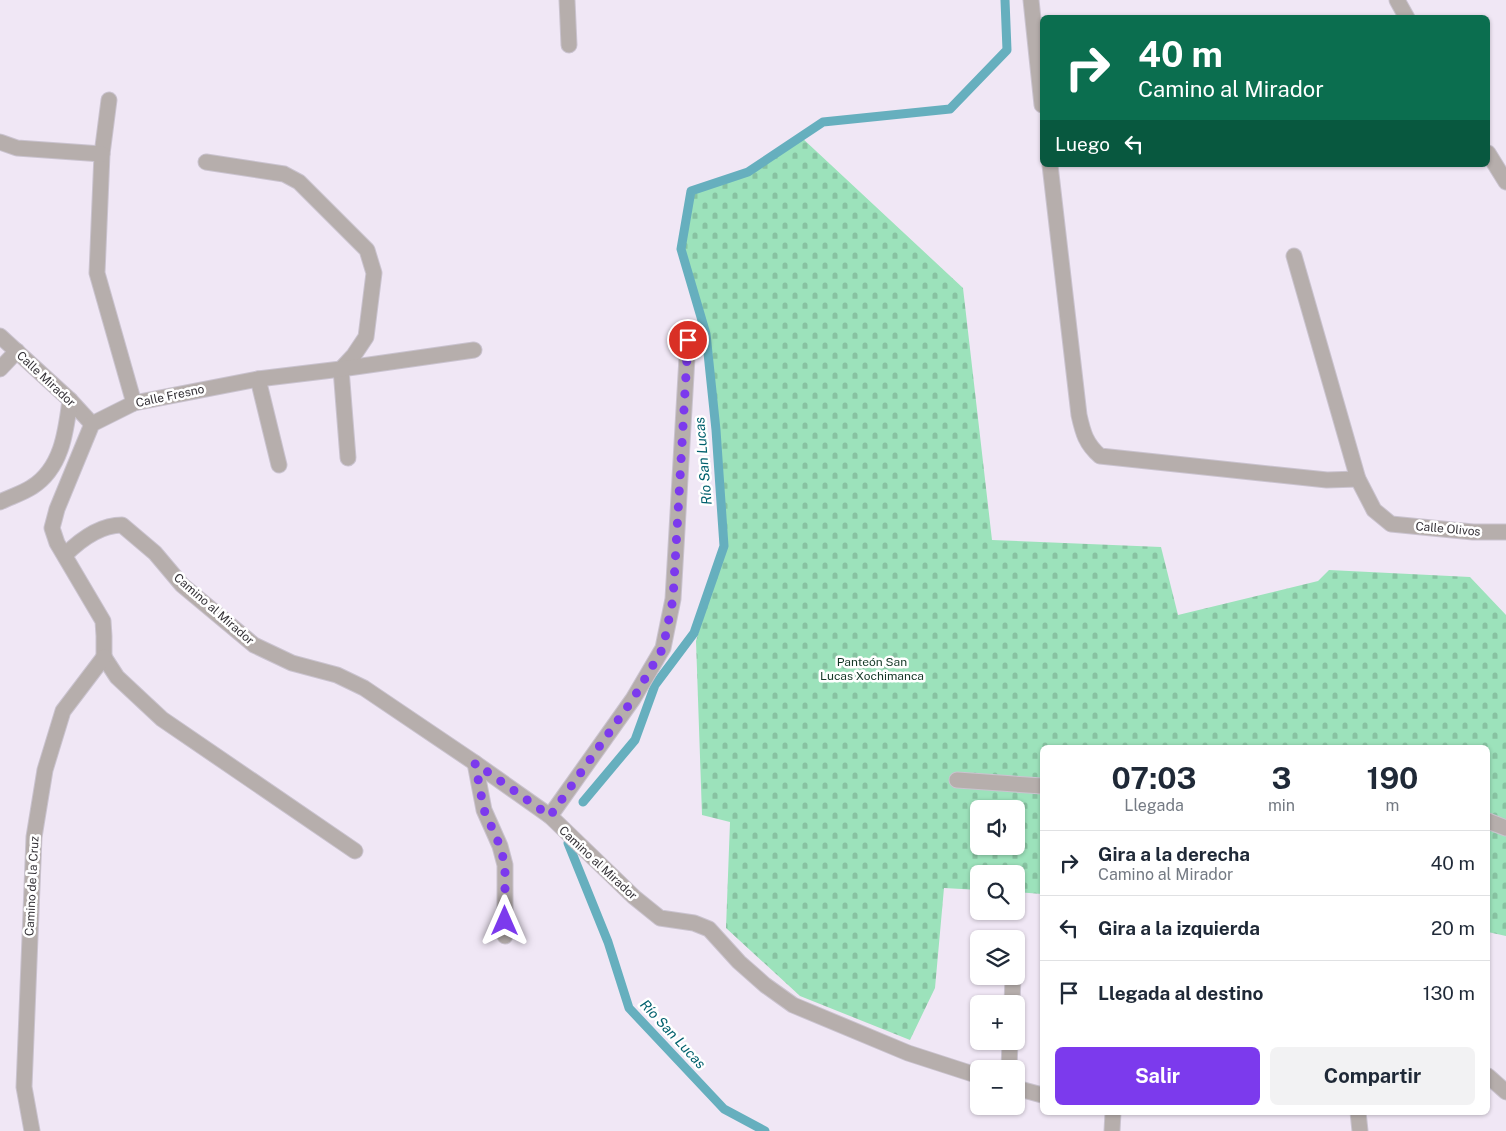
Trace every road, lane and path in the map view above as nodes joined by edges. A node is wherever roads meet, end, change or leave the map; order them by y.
1 (567, 0) edge
2 (1031, 0) edge
3 (1397, 0) edge
4 (1405, 15) edge
5 (569, 45) dead end
6 (1040, 86) edge
7 (109, 100) dead end
8 (0, 142) edge
9 (102, 154) junction
10 (1490, 156) edge
11 (206, 162) dead end
12 (1050, 167) edge
13 (1506, 182) edge
14 (1294, 256) dead end
15 (0, 336) edge
16 (688, 340) dead end
17 (474, 350) dead end
18 (17, 352) junction
19 (0, 368) edge
20 (341, 369) junction
21 (258, 379) junction
22 (70, 400) junction
23 (134, 403) junction
24 (92, 424) junction
25 (348, 458) dead end
26 (279, 465) dead end
27 (1358, 479) junction
28 (0, 502) edge
29 (1506, 532) edge
30 (65, 555) junction
31 (104, 657) junction
32 (475, 763) junction
33 (957, 780) dead end
34 (1040, 786) edge
35 (550, 816) junction
36 (1490, 823) edge
37 (1506, 828) edge
38 (355, 850) dead end
39 (505, 936) dead end
40 (970, 1073) edge
41 (1490, 1078) edge
42 (1025, 1090) edge
43 (1506, 1092) edge
44 (1040, 1094) edge
45 (1113, 1115) edge
46 (1358, 1115) edge
47 (32, 1131) edge
48 (1112, 1131) edge
49 (1360, 1131) edge

1 - 5 street
2 - 6 street
3 - 4 street
7 - 9 street
8 - 9 street
9 - 23 street
10 - 13 street
11 - 20 street
12 - 27 street
14 - 27 street
15 - 18 street, Calle Mirador
16 - 35 street
17 - 20 street, Calle Fresno
18 - 19 street
18 - 22 street, Calle Mirador
20 - 21 street, Calle Fresno
20 - 25 street
21 - 23 street, Calle Fresno
21 - 26 street
22 - 24 street, Calle Mirador
22 - 28 street
23 - 24 street, Calle Fresno
24 - 30 street
27 - 29 street, Calle Olivos
30 - 31 street
30 - 32 street, Camino al Mirador
31 - 38 street
31 - 47 street, Camino de la Cruz
32 - 35 street, Camino al Mirador
32 - 39 street
33 - 34 street
35 - 40 street, Camino al Mirador
36 - 37 street
41 - 43 street
42 - 44 street
45 - 48 street
46 - 49 street

